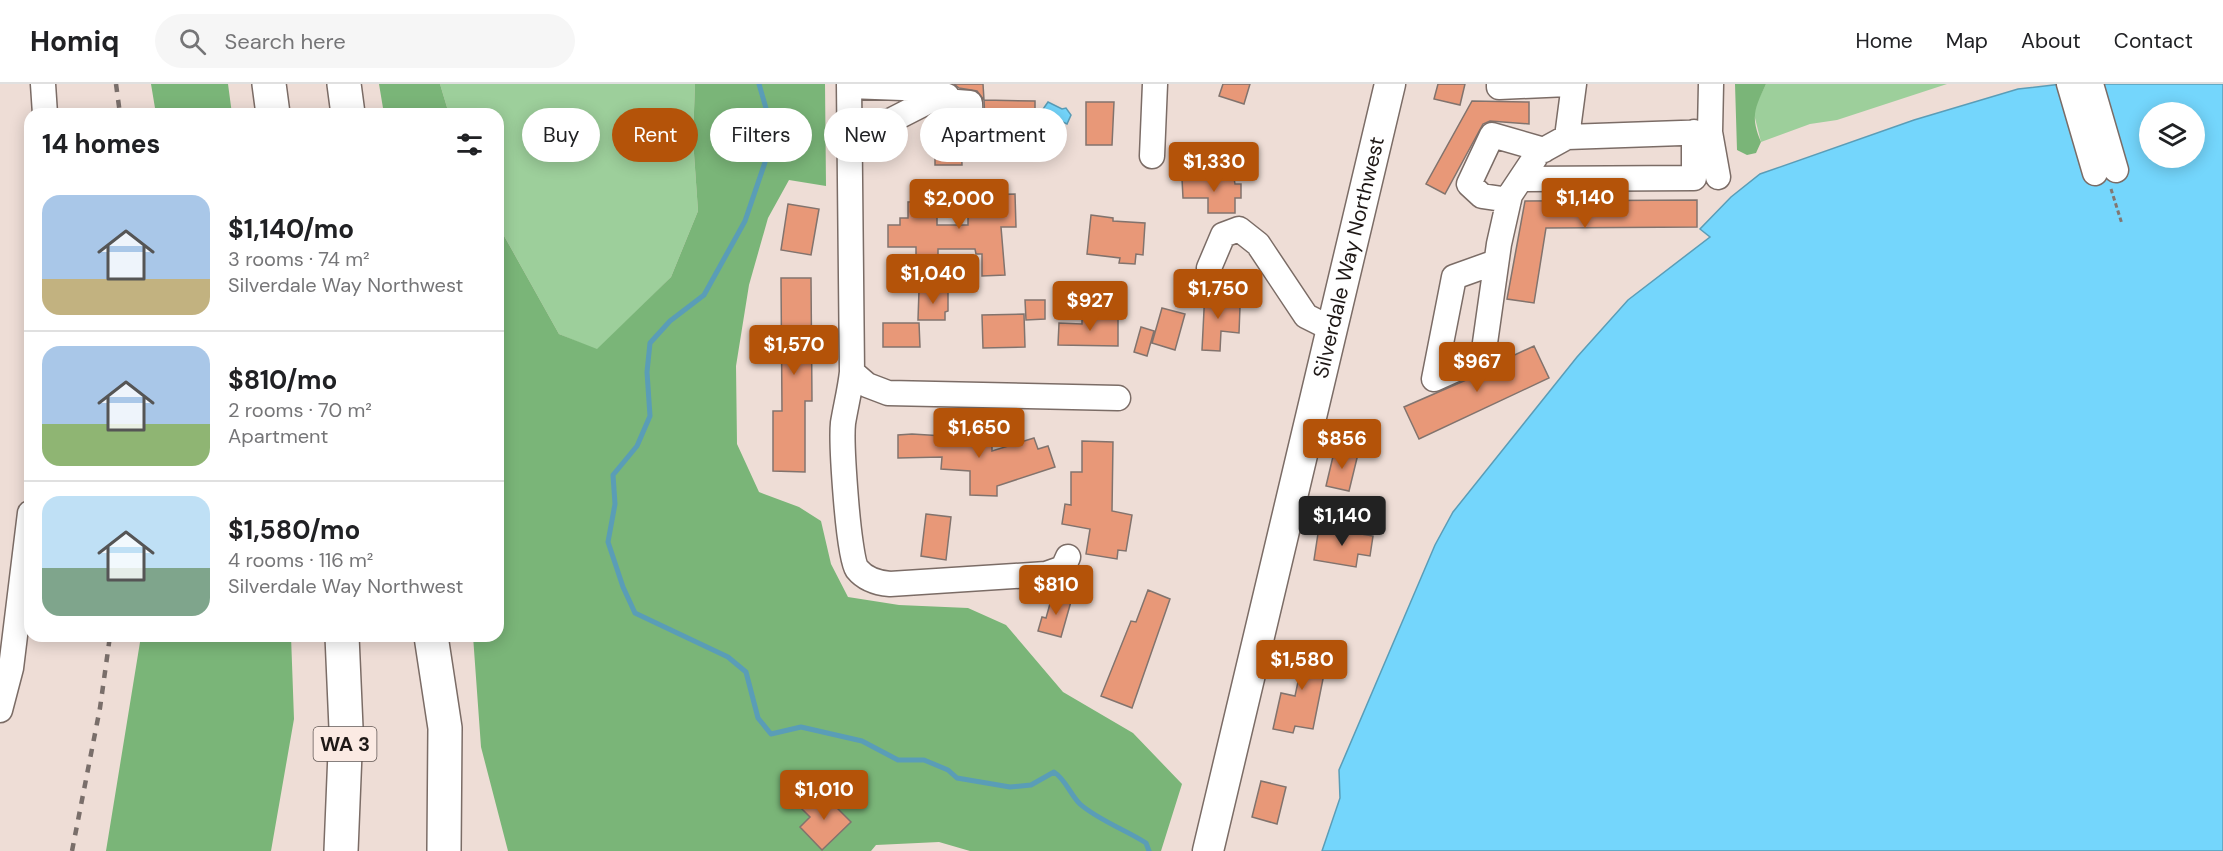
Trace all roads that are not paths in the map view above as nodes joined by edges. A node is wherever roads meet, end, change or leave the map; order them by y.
1 (43, 84) edge
2 (269, 84) edge
3 (344, 84) edge
4 (1155, 84) edge
5 (1390, 84) edge
6 (1499, 84) edge
7 (1568, 84) edge
8 (1574, 84) edge
9 (1711, 84) edge
10 (2069, 84) edge
11 (2091, 84) edge
12 (849, 85) edge
13 (956, 102) junction
14 (45, 108) edge
15 (272, 108) edge
16 (347, 108) edge
17 (850, 108) edge
18 (970, 108) edge
19 (908, 112) edge
20 (1702, 132) junction
21 (1567, 137) junction
22 (1544, 150) junction
23 (1152, 156) dead end
24 (850, 162) edge
25 (1718, 177) dead end
26 (1521, 179) junction
27 (1509, 200) junction
28 (1498, 253) dead end
29 (1209, 268) dead end
30 (1330, 328) junction
31 (852, 372) junction
32 (1118, 398) dead end
33 (1068, 557) dead end
34 (24, 562) edge
35 (342, 642) edge
36 (423, 642) edge
37 (432, 642) edge
38 (0, 710) edge
39 (341, 851) edge
40 (421, 851) edge
41 (444, 851) edge
42 (1208, 851) edge

1 - 14 street
2 - 15 highway
3 - 16 highway
4 - 23 street
5 - 30 main road, Silverdale Way Northwest
6 - 7 street
8 - 21 street
9 - 20 street
10 - 11 street
12 - 13 street
12 - 17 street
13 - 18 street
13 - 19 street
20 - 21 street
20 - 25 street
20 - 26 street
21 - 22 street
22 - 26 street
22 - 27 street
24 - 31 street
26 - 27 street
27 - 28 street
29 - 30 street
30 - 42 main road, Silverdale Way Northwest
31 - 32 street
31 - 33 street
34 - 38 street
35 - 39 highway, WA 3
36 - 40 highway
37 - 41 highway

